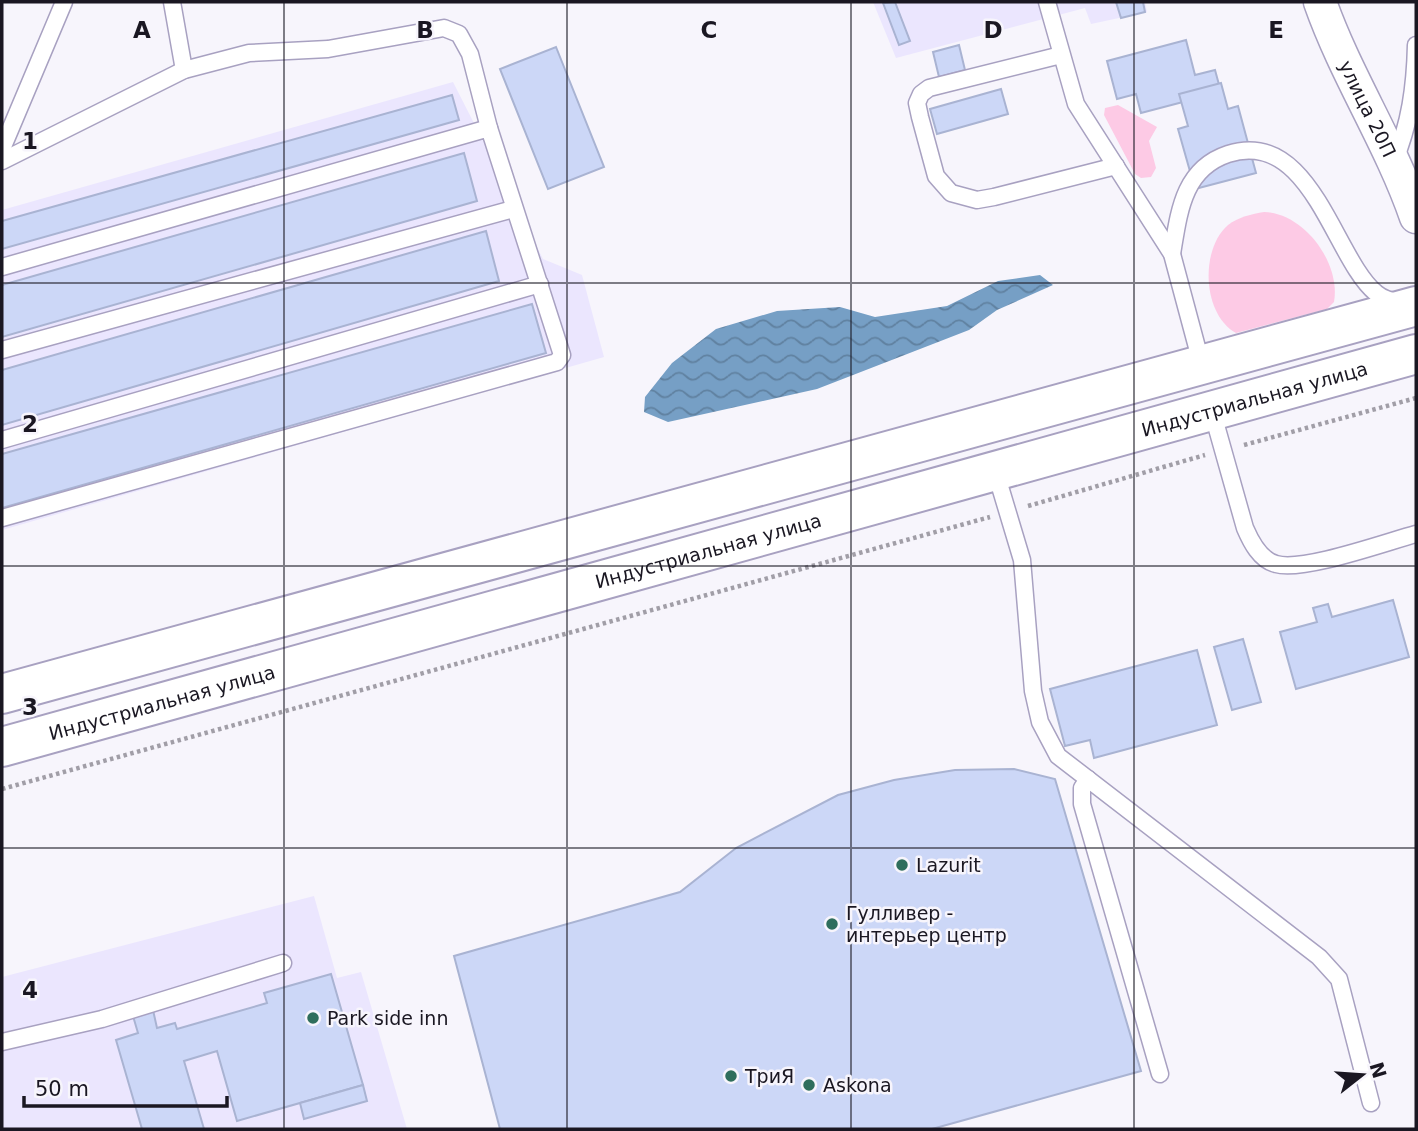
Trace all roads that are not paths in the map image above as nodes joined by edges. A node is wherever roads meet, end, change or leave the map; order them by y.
1 (64, 2) edge
2 (172, 2) edge
3 (1047, 2) edge
4 (1320, 2) edge
5 (1416, 45) edge
6 (1061, 55) junction
7 (184, 70) junction
8 (489, 128) junction
9 (2, 149) edge
10 (2, 161) edge
11 (1393, 162) junction
12 (1116, 166) junction
13 (513, 209) junction
14 (1416, 217) edge
15 (1172, 254) junction
16 (2, 267) edge
17 (540, 284) junction
18 (1416, 306) edge
19 (2, 350) edge
20 (1416, 354) edge
21 (1202, 366) junction
22 (1212, 411) junction
23 (2, 440) edge
24 (995, 470) junction
25 (2, 518) edge
26 (1416, 534) edge
27 (2, 694) edge
28 (2, 747) edge
29 (1088, 779) junction
30 (282, 963) dead end
31 (2, 1042) edge
32 (1160, 1074) dead end
33 (1371, 1103) dead end

1 - 9 lane
2 - 7 lane
3 - 6 lane
4 - 11 street, улица 20П
5 - 11 lane
6 - 12 lane
6 - 12 lane
7 - 8 lane
7 - 10 lane
8 - 13 lane
8 - 16 lane
11 - 14 street, улица 20П
12 - 15 lane
13 - 17 lane
13 - 19 lane
15 - 18 lane
15 - 21 lane
17 - 23 lane
17 - 25 lane
18 - 21 main road
20 - 22 main road, Индустриальная улица
21 - 27 main road
22 - 24 main road, Индустриальная улица
22 - 26 lane
24 - 28 main road, Индустриальная улица
24 - 29 lane
29 - 32 lane
29 - 33 lane
30 - 31 lane

